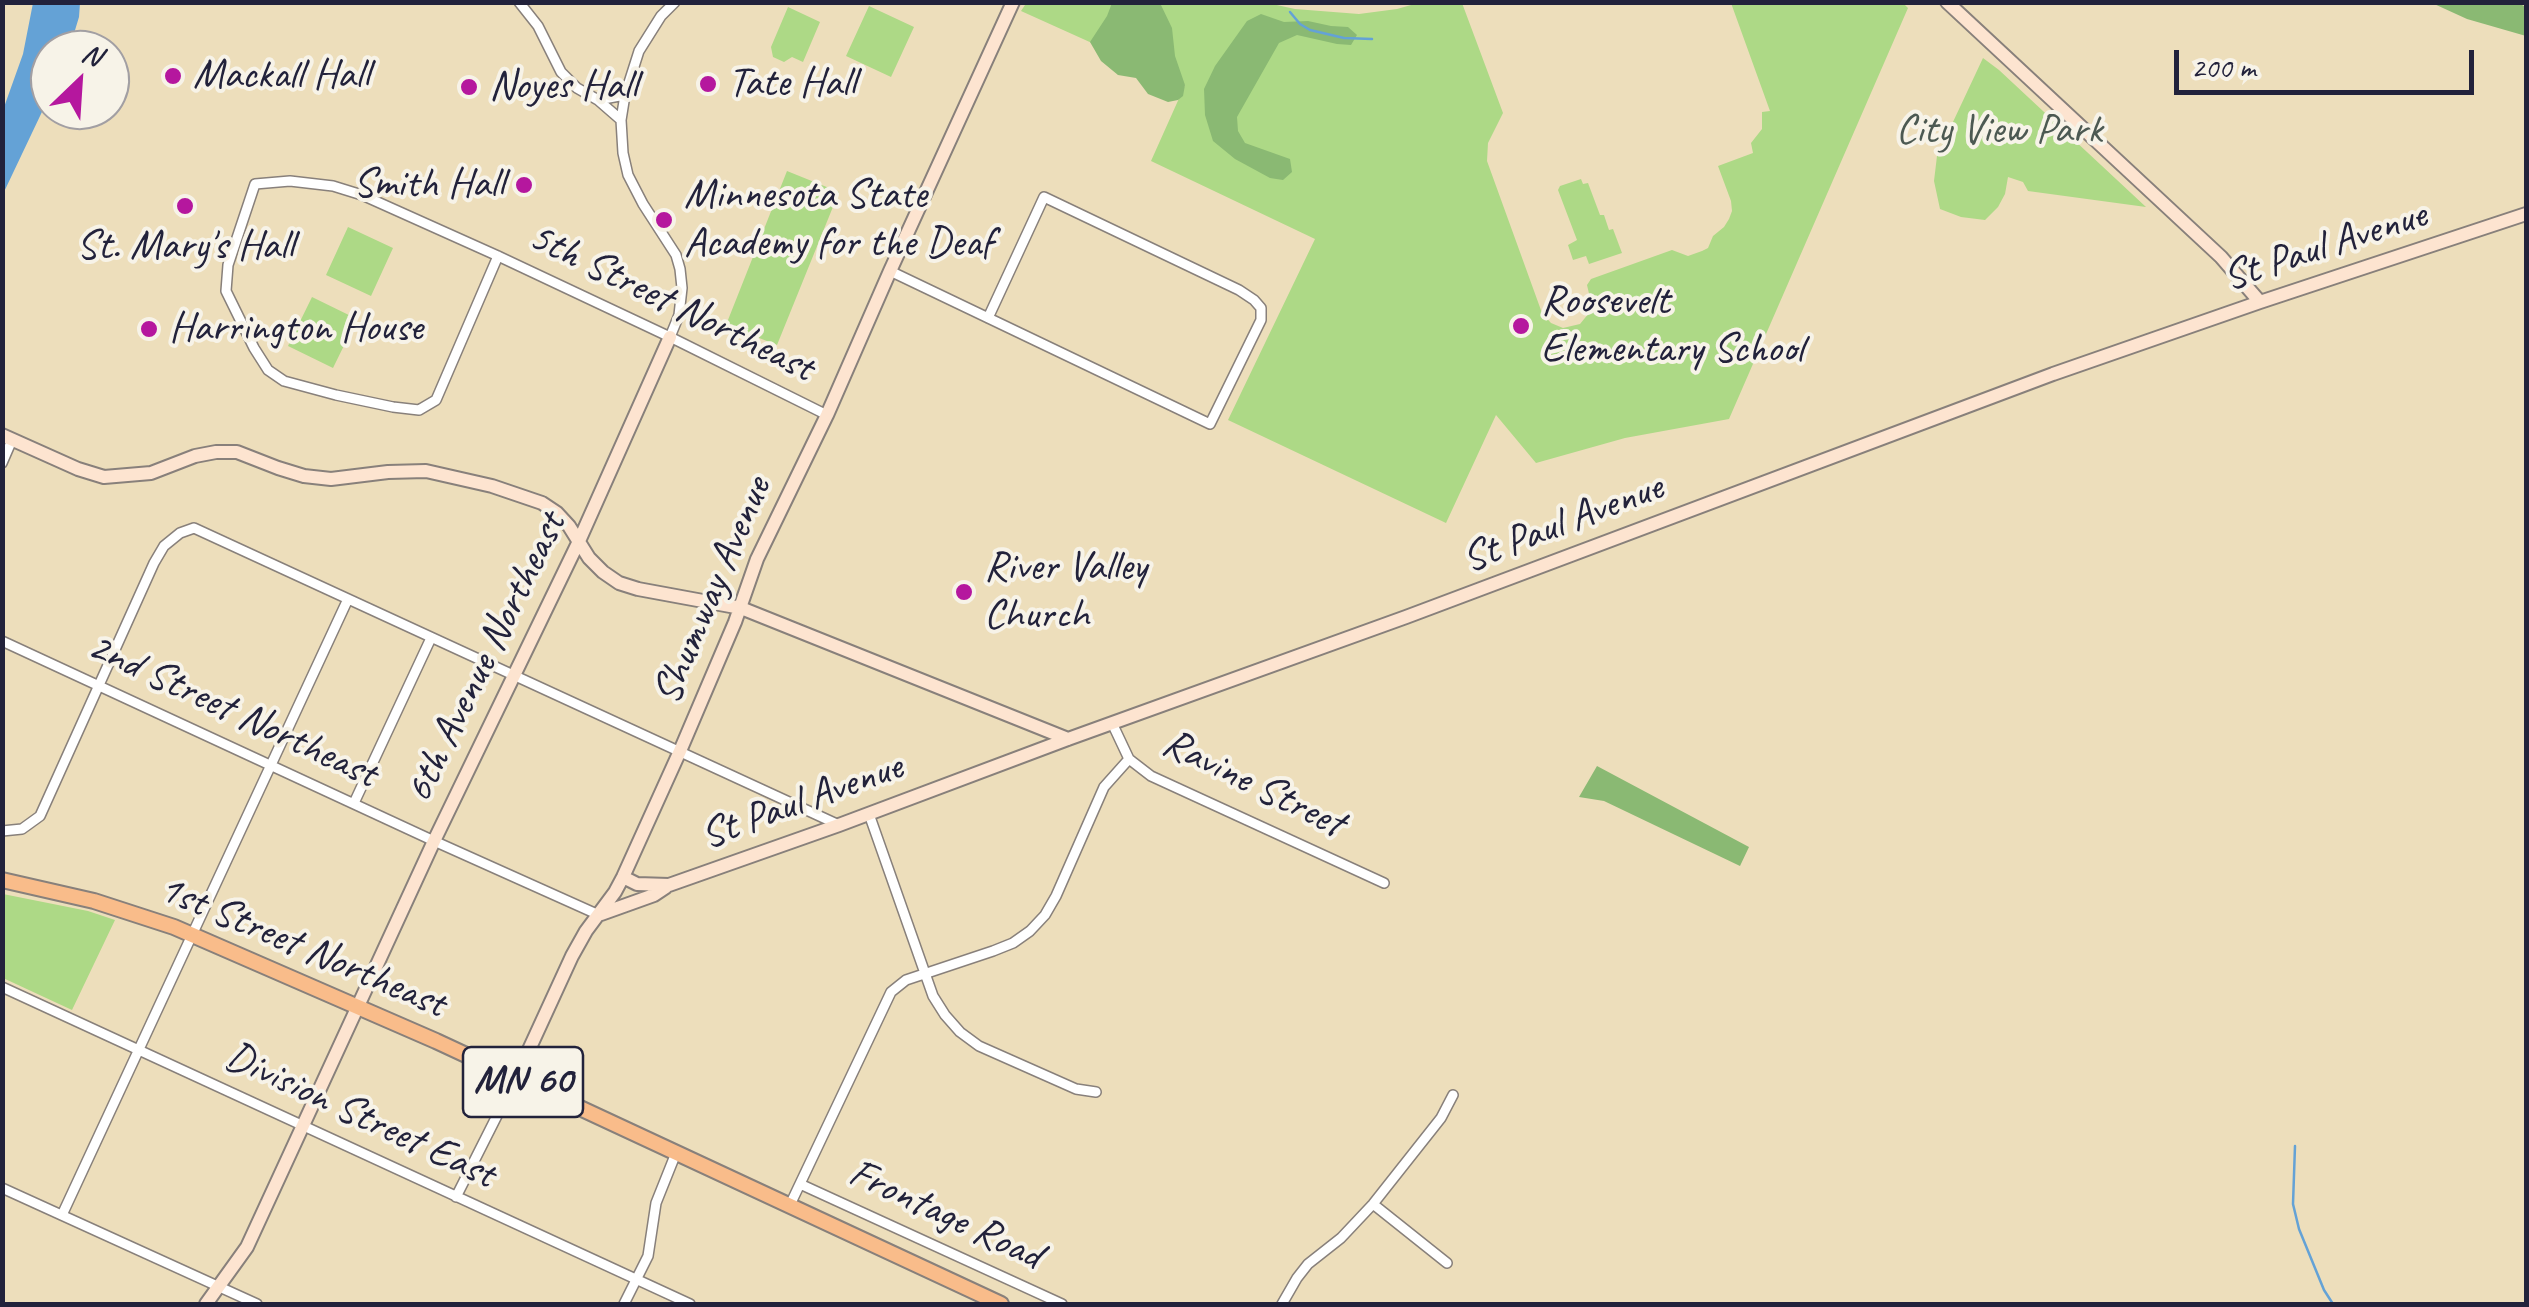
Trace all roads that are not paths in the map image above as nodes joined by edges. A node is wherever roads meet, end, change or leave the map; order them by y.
1 (519, 2) edge
2 (675, 2) edge
3 (1013, 2) edge
4 (1947, 2) edge
5 (626, 94) junction
6 (598, 100) junction
7 (621, 120) junction
8 (2526, 214) edge
9 (498, 256) junction
10 (890, 271) junction
11 (2260, 302) junction
12 (988, 318) junction
13 (670, 337) junction
14 (827, 414) junction
15 (8, 438) edge
16 (2, 463) edge
17 (579, 542) junction
18 (348, 599) junction
19 (741, 608) junction
20 (430, 638) junction
21 (2, 641) edge
22 (514, 673) junction
23 (97, 686) junction
24 (1112, 723) junction
25 (1068, 739) junction
26 (680, 751) junction
27 (1129, 759) junction
28 (272, 766) junction
29 (354, 803) junction
30 (868, 814) junction
31 (839, 825) junction
32 (2, 831) edge
33 (434, 842) junction
34 (622, 877) junction
35 (2, 880) edge
36 (1384, 883) dead end
37 (669, 885) junction
38 (599, 915) junction
39 (193, 935) junction
40 (925, 974) junction
41 (2, 987) edge
42 (358, 1006) junction
43 (139, 1049) junction
44 (516, 1078) junction
45 (1096, 1092) dead end
46 (1454, 1096) dead end
47 (304, 1125) junction
48 (676, 1153) junction
49 (800, 1184) junction
50 (2, 1188) edge
51 (456, 1197) junction
52 (1373, 1204) junction
53 (789, 1207) junction
54 (62, 1215) junction
55 (1446, 1263) dead end
56 (637, 1280) junction
57 (220, 1287) junction
58 (206, 1304) edge
59 (257, 1304) edge
60 (624, 1304) edge
61 (690, 1304) edge
62 (1001, 1304) edge
63 (1062, 1304) edge
64 (1282, 1304) edge

1 - 6 street
2 - 5 street
3 - 10 street, Shumway Avenue
4 - 11 street
5 - 6 street
5 - 7 street
6 - 7 street
7 - 13 street
8 - 11 street, St Paul Avenue
9 - 9 street, 5th Street Northeast
9 - 13 street, 5th Street Northeast
10 - 12 street
10 - 14 street, Shumway Avenue
11 - 24 street, St Paul Avenue
12 - 12 street
13 - 14 street, 5th Street Northeast
13 - 17 street, 6th Avenue Northeast
14 - 19 street, Shumway Avenue
15 - 16 street
15 - 17 street
17 - 19 street
17 - 22 street, 6th Avenue Northeast
18 - 20 street
18 - 23 street
18 - 28 street
19 - 25 street
19 - 26 street, Shumway Avenue
20 - 22 street
20 - 29 street
21 - 23 street, 2nd Street Northeast
22 - 26 street
22 - 33 street, 6th Avenue Northeast
23 - 28 street, 2nd Street Northeast
23 - 32 street
24 - 25 street, St Paul Avenue
24 - 27 street, Ravine Street
25 - 30 street, St Paul Avenue
26 - 31 street
26 - 34 street, Shumway Avenue
27 - 36 street, Ravine Street
27 - 40 street
28 - 29 street, 2nd Street Northeast
28 - 39 street
29 - 33 street, 2nd Street Northeast
30 - 31 street, St Paul Avenue
30 - 40 street
31 - 37 street, St Paul Avenue
33 - 38 street, 2nd Street Northeast
33 - 42 street, 6th Avenue Northeast
34 - 37 street, St Paul Avenue
34 - 38 street, Shumway Avenue
35 - 39 main road, 1st Street Northeast / MN 60
37 - 38 street
38 - 44 street, Shumway Avenue
39 - 42 main road, 1st Street Northeast / MN 60
39 - 43 street
40 - 45 street
40 - 49 street
41 - 43 street, Division Street East
42 - 44 main road, 1st Street Northeast / MN 60
42 - 47 street, 6th Avenue Northeast
43 - 47 street, Division Street East
43 - 54 street
44 - 48 main road, 1st Street Northeast / MN 60
44 - 51 street, Shumway Avenue
46 - 52 street
47 - 51 street, Division Street East
47 - 57 street, 6th Avenue Northeast
48 - 53 main road, 1st Street Northeast / MN 60
48 - 56 street
49 - 53 street
49 - 63 street, Frontage Road
50 - 54 street
51 - 56 street, Division Street East
52 - 55 street
52 - 64 street
53 - 62 main road, 1st Street Northeast / MN 60
54 - 57 street
56 - 60 street
56 - 61 street, Division Street East
57 - 58 street, 6th Avenue Northeast
57 - 59 street

